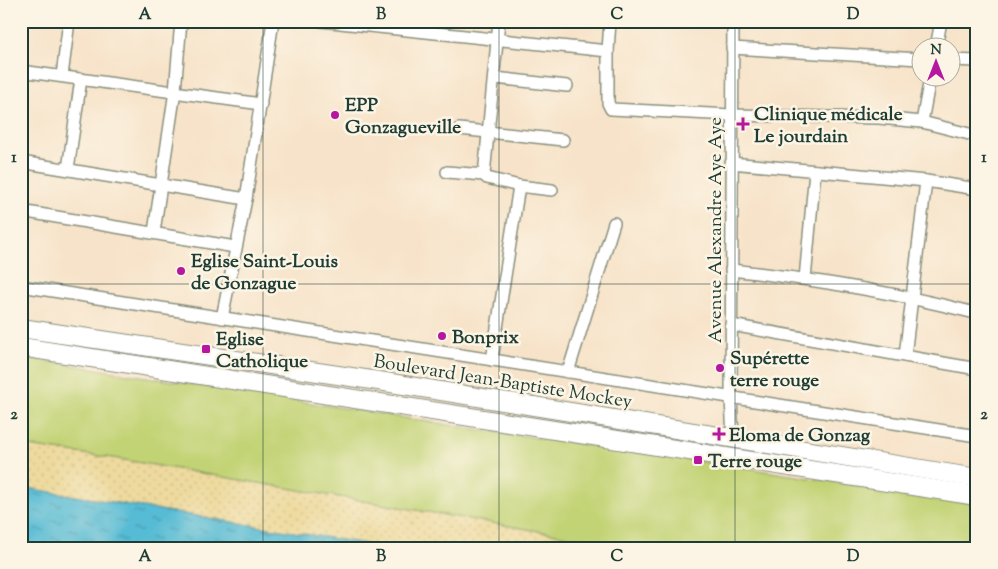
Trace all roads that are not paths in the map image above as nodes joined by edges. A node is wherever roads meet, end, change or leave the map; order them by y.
1 (69, 21) edge
2 (181, 21) edge
3 (273, 21) edge
4 (321, 21) edge
5 (499, 21) edge
6 (610, 21) edge
7 (733, 21) edge
8 (941, 21) edge
9 (938, 38) edge
10 (499, 41) junction
11 (732, 48) junction
12 (608, 51) junction
13 (910, 58) edge
14 (960, 60) edge
15 (977, 61) edge
16 (21, 72) edge
17 (62, 76) junction
18 (81, 78) junction
19 (495, 78) junction
20 (567, 86) dead end
21 (928, 88) edge
22 (175, 91) junction
23 (261, 104) junction
24 (731, 115) junction
25 (922, 122) junction
26 (460, 129) dead end
27 (488, 134) junction
28 (977, 136) edge
29 (562, 140) dead end
30 (21, 162) edge
31 (731, 163) junction
32 (68, 169) junction
33 (815, 171) junction
34 (447, 172) dead end
35 (484, 175) junction
36 (926, 181) junction
37 (162, 184) junction
38 (519, 186) junction
39 (977, 188) edge
40 (552, 190) dead end
41 (246, 199) junction
42 (21, 211) edge
43 (614, 222) dead end
44 (154, 232) junction
45 (235, 247) junction
46 (731, 270) junction
47 (805, 279) junction
48 (21, 286) edge
49 (912, 297) junction
50 (971, 312) dead end
51 (222, 318) junction
52 (731, 325) junction
53 (21, 328) edge
54 (21, 347) edge
55 (905, 356) junction
56 (492, 360) junction
57 (977, 369) edge
58 (568, 372) junction
59 (731, 398) junction
60 (977, 436) edge
61 (733, 439) junction
62 (977, 478) edge
63 (977, 496) edge

1 - 17 street
2 - 22 street
3 - 23 street
4 - 10 street
5 - 10 street
6 - 12 street
7 - 11 street, Avenue Alexandre Aye Aye
8 - 9 street
10 - 12 street
10 - 19 street
11 - 13 street
11 - 24 street, Avenue Alexandre Aye Aye
12 - 24 street
14 - 15 street
16 - 17 street
17 - 18 street
18 - 22 street
18 - 32 street
19 - 20 street
19 - 27 street
21 - 25 street
22 - 23 street
22 - 37 street
23 - 41 street
24 - 25 street
24 - 31 street, Avenue Alexandre Aye Aye
25 - 28 street
26 - 27 street
27 - 29 street
27 - 35 street
30 - 32 street
31 - 33 street
31 - 46 street, Avenue Alexandre Aye Aye
32 - 37 street
33 - 36 street
33 - 47 street
34 - 35 street
35 - 38 street
36 - 39 street
36 - 49 street
37 - 41 street
37 - 44 street
38 - 40 street
38 - 56 street
41 - 45 street
42 - 44 street
43 - 58 street
44 - 45 street
45 - 51 street
46 - 47 street
46 - 52 street, Avenue Alexandre Aye Aye
47 - 49 street
48 - 51 street
49 - 50 street
49 - 55 street
51 - 56 street
52 - 55 street
52 - 59 street, Avenue Alexandre Aye Aye
53 - 61 highway, Boulevard Jean-Baptiste Mockey
54 - 63 highway
55 - 57 street
56 - 58 street
58 - 59 street
59 - 60 street
59 - 61 street, Avenue Alexandre Aye Aye
61 - 62 highway, Boulevard Jean-Baptiste Mockey

